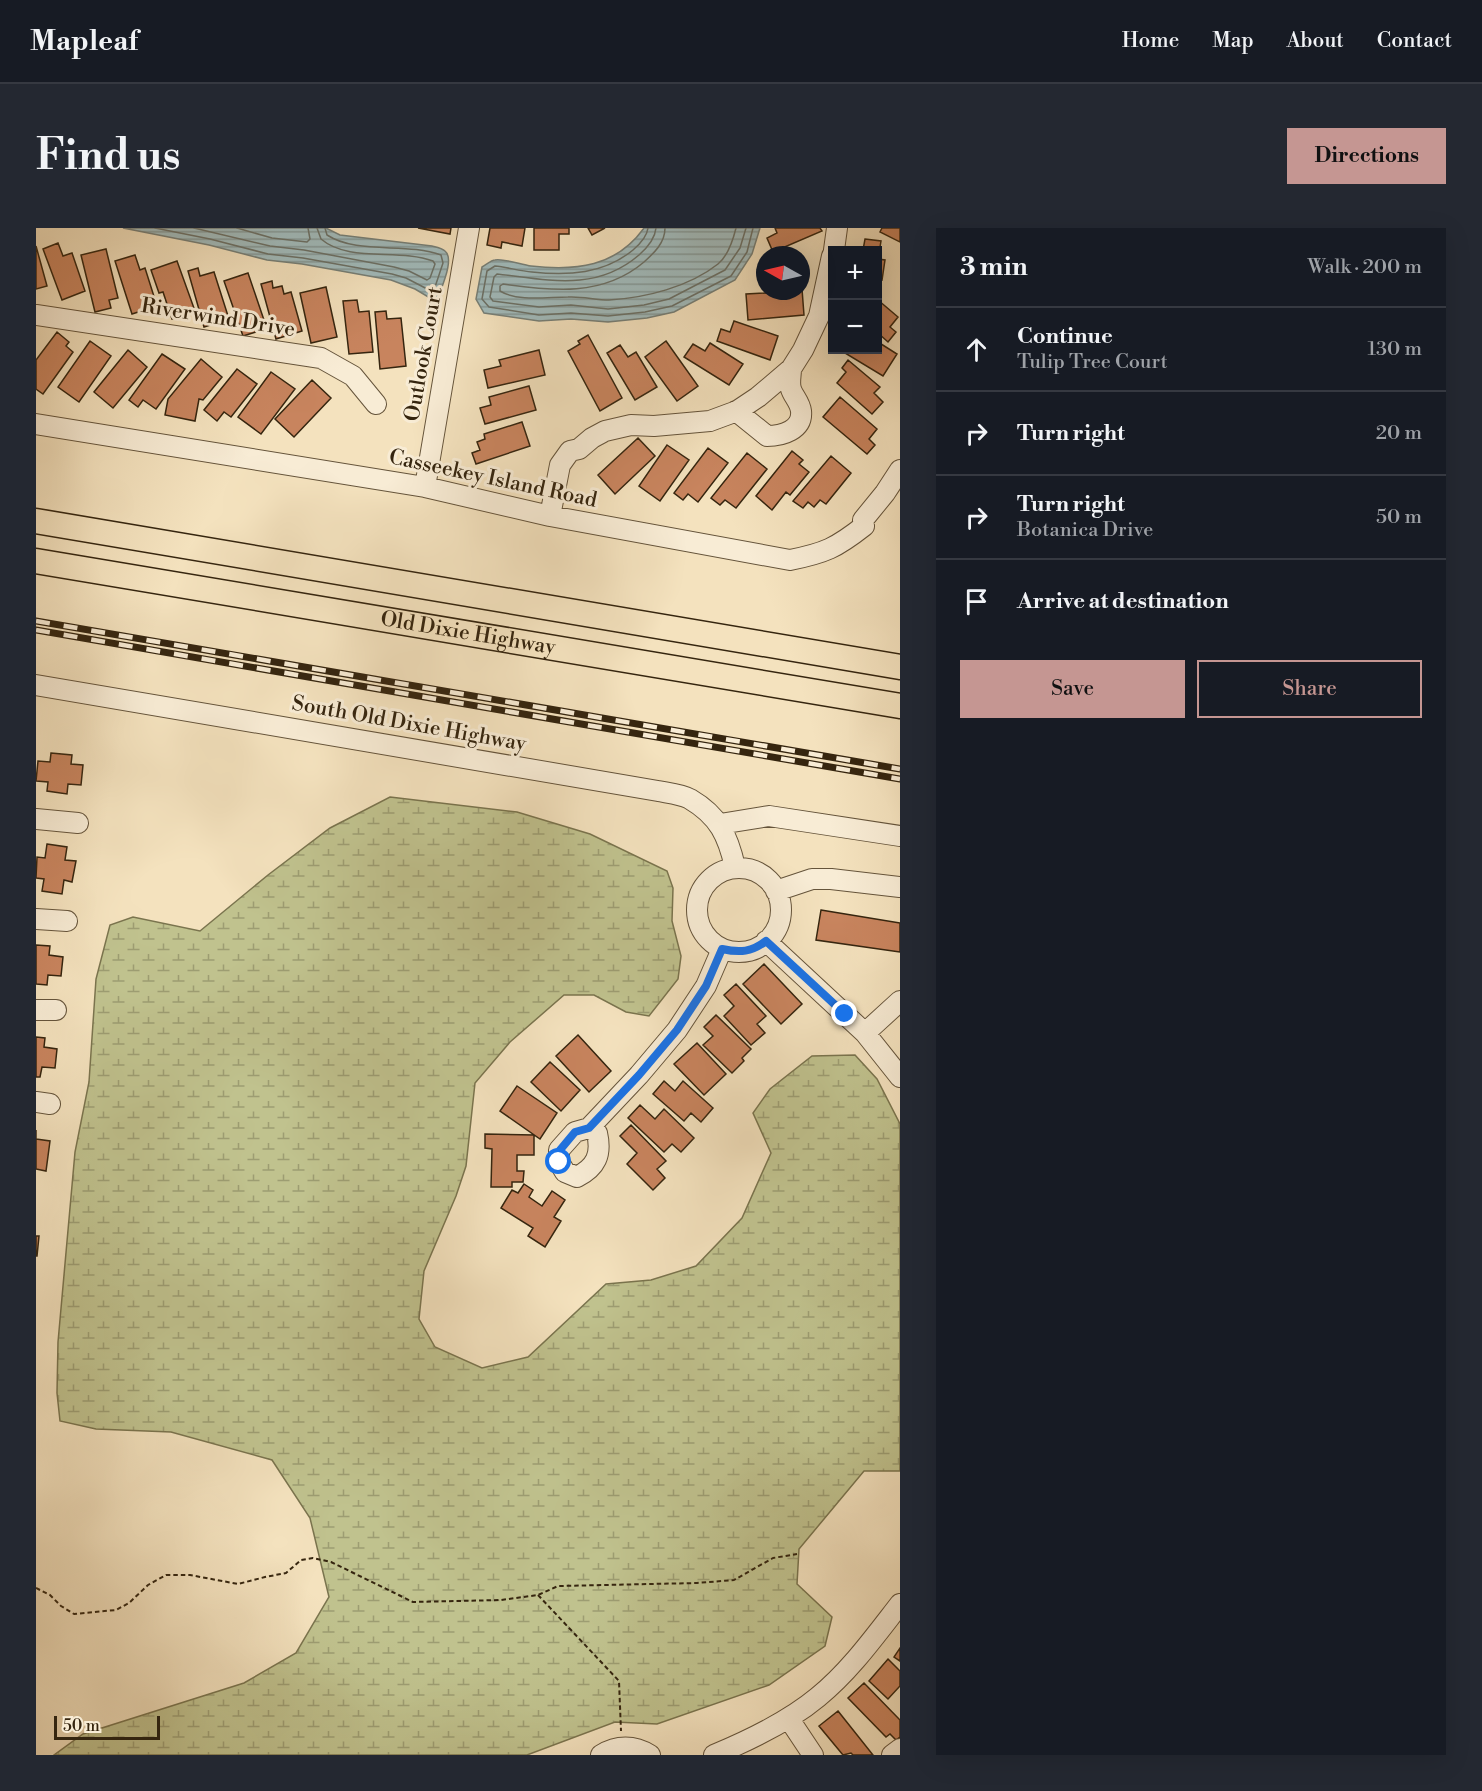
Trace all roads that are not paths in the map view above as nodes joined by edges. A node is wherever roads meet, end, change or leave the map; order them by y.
1 (469, 228) edge
2 (837, 228) edge
3 (835, 246) edge
4 (828, 274) edge
5 (36, 315) edge
6 (791, 369) junction
7 (376, 404) dead end
8 (736, 411) junction
9 (36, 424) edge
10 (900, 470) edge
11 (425, 487) junction
12 (556, 517) junction
13 (36, 521) edge
14 (36, 561) edge
15 (900, 667) edge
16 (36, 685) edge
17 (900, 706) edge
18 (36, 819) edge
19 (78, 823) dead end
20 (720, 824) junction
21 (900, 836) edge
22 (735, 867) junction
23 (900, 887) edge
24 (776, 891) junction
25 (36, 919) edge
26 (67, 921) dead end
27 (766, 941) junction
28 (722, 949) junction
29 (900, 1001) edge
30 (36, 1010) edge
31 (56, 1011) dead end
32 (865, 1033) junction
33 (900, 1077) edge
34 (589, 1128) dead end
35 (900, 1604) edge
36 (789, 1719) junction
37 (900, 1749) edge
38 (601, 1755) edge
39 (650, 1755) edge
40 (714, 1755) edge
41 (813, 1755) edge
42 (892, 1755) edge

1 - 11 street, Outlook Court
2 - 3 street
4 - 6 street
5 - 7 street, Riverwind Drive
6 - 8 street
6 - 8 street
8 - 12 street
9 - 11 street, Casseekey Island Road
10 - 12 street, Casseekey Island Road
11 - 12 street, Casseekey Island Road
13 - 15 main road, Old Dixie Highway
14 - 17 main road, Old Dixie Highway
16 - 20 street, South Old Dixie Highway
18 - 19 street
20 - 21 street
20 - 22 street, South Old Dixie Highway
22 - 24 street
22 - 28 street
23 - 24 street
24 - 27 street
25 - 26 street
27 - 28 street
27 - 32 street
28 - 34 street
29 - 32 street
30 - 31 street
32 - 33 street
35 - 36 street
36 - 40 street
36 - 41 street
37 - 42 street
38 - 39 street

